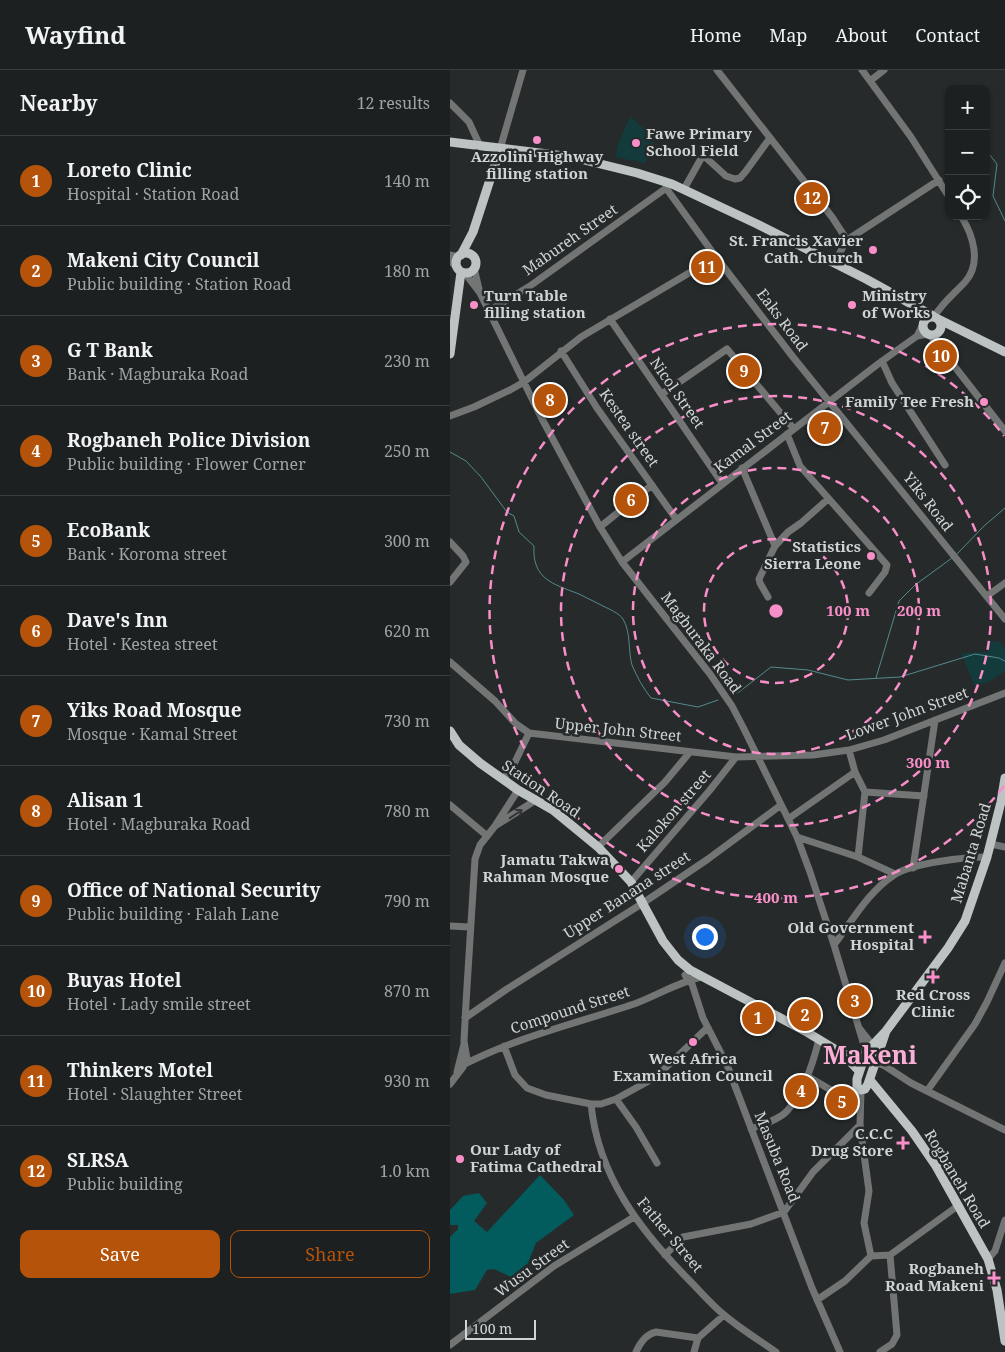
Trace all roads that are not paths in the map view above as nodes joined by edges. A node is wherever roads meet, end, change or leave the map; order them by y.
1 (523, 70) edge
2 (718, 70) edge
3 (862, 70) edge
4 (884, 70) edge
5 (870, 81) junction
6 (450, 102) edge
7 (770, 138) junction
8 (450, 142) edge
9 (480, 146) junction
10 (500, 149) junction
11 (939, 180) junction
12 (669, 186) junction
13 (684, 189) junction
14 (945, 190) edge
15 (963, 220) edge
16 (473, 232) junction
17 (847, 240) junction
18 (716, 257) junction
19 (834, 264) junction
20 (461, 266) edge
21 (480, 293) junction
22 (917, 308) junction
23 (489, 311) junction
24 (935, 317) junction
25 (610, 319) junction
26 (923, 323) junction
27 (954, 326) junction
28 (934, 333) junction
29 (917, 336) junction
30 (561, 352) junction
31 (1005, 352) edge
32 (450, 354) edge
33 (882, 361) junction
34 (524, 382) junction
35 (662, 394) junction
36 (830, 401) junction
37 (450, 416) edge
38 (794, 429) junction
39 (1005, 431) edge
40 (787, 434) junction
41 (945, 465) dead end
42 (742, 468) junction
43 (722, 483) junction
44 (652, 485) junction
45 (828, 499) junction
46 (676, 519) junction
47 (600, 527) junction
48 (450, 542) edge
49 (775, 546) junction
50 (622, 562) junction
51 (450, 582) edge
52 (1005, 583) edge
53 (869, 593) dead end
54 (987, 596) junction
55 (768, 597) dead end
56 (1005, 619) edge
57 (450, 662) edge
58 (1005, 693) edge
59 (935, 720) junction
60 (450, 731) edge
61 (529, 733) junction
62 (849, 750) junction
63 (690, 752) junction
64 (756, 756) junction
65 (736, 757) junction
66 (855, 772) junction
67 (1005, 778) edge
68 (503, 780) junction
69 (518, 790) junction
70 (865, 792) junction
71 (924, 796) junction
72 (536, 800) junction
73 (781, 804) junction
74 (450, 805) edge
75 (788, 819) junction
76 (495, 826) junction
77 (486, 835) junction
78 (797, 837) junction
79 (991, 844) junction
80 (598, 847) junction
81 (1005, 847) edge
82 (987, 857) junction
83 (858, 858) junction
84 (913, 868) junction
85 (895, 874) junction
86 (631, 882) junction
87 (643, 903) junction
88 (450, 926) edge
89 (469, 927) junction
90 (834, 945) junction
91 (1005, 963) edge
92 (687, 973) junction
93 (701, 977) junction
94 (690, 981) junction
95 (670, 987) junction
96 (466, 1003) junction
97 (485, 1004) junction
98 (465, 1018) junction
99 (707, 1028) junction
100 (859, 1028) junction
101 (886, 1030) junction
102 (819, 1039) junction
103 (872, 1044) junction
104 (504, 1046) junction
105 (464, 1052) junction
106 (878, 1053) junction
107 (843, 1054) junction
108 (865, 1055) junction
109 (477, 1057) junction
110 (875, 1062) junction
111 (465, 1064) junction
112 (885, 1066) junction
113 (859, 1071) junction
114 (807, 1076) junction
115 (453, 1078) edge
116 (870, 1080) junction
117 (861, 1088) junction
118 (927, 1091) junction
119 (883, 1096) junction
120 (616, 1099) junction
121 (846, 1100) junction
122 (590, 1104) junction
123 (860, 1107) junction
124 (860, 1125) junction
125 (751, 1129) junction
126 (1005, 1130) edge
127 (657, 1162) dead end
128 (959, 1205) junction
129 (784, 1212) junction
130 (634, 1217) junction
131 (1005, 1220) edge
132 (665, 1255) junction
133 (890, 1255) junction
134 (871, 1256) junction
135 (988, 1259) junction
136 (817, 1300) junction
137 (724, 1315) junction
138 (698, 1338) junction
139 (1005, 1341) edge
140 (450, 1345) edge
141 (636, 1352) edge
142 (694, 1352) edge
143 (776, 1352) edge
144 (840, 1352) edge
145 (880, 1352) edge

1 - 10 street
2 - 7 street
3 - 5 street
4 - 5 street
5 - 11 street
6 - 9 street
7 - 13 street
7 - 17 street
8 - 9 main road
9 - 10 main road
10 - 12 main road
10 - 16 main road
11 - 14 street
11 - 17 street
12 - 13 main road
12 - 18 street, Eaks Road
12 - 23 street, Mabureh Street
13 - 19 main road
15 - 24 street
16 - 20 main road
16 - 20 main road
17 - 19 street
18 - 25 street
18 - 36 street, Eaks Road
19 - 22 main road
20 - 21 street, Magburaka Road
20 - 21 street, Magburaka Road
20 - 32 main road
21 - 23 street, Magburaka Road
22 - 24 main road
22 - 26 main road
23 - 34 street, Magburaka Road
24 - 26 main road
24 - 27 main road
24 - 28 main road
25 - 30 street
25 - 35 street, Nicol Street
26 - 28 main road
26 - 29 street
27 - 28 main road
27 - 31 main road
28 - 29 street, Kamal Street
28 - 39 street
29 - 33 street, Kamal Street
30 - 34 street
30 - 44 street, Kestea street
33 - 36 street, Kamal Street
33 - 41 street
34 - 37 street
34 - 47 street, Magburaka Road
35 - 38 street
35 - 43 street, Nicol Street
36 - 38 street, Kamal Street
36 - 54 street, Yiks Road
38 - 40 street, Kamal Street
40 - 42 street, Kamal Street
40 - 45 street
42 - 43 street, Kamal Street
42 - 49 street
43 - 46 street, Kamal Street
44 - 46 street, Kestea street
44 - 47 street
45 - 49 street
45 - 53 street
46 - 50 street, Kamal Street
47 - 50 street, Magburaka Road
48 - 51 street
49 - 55 street
50 - 64 street, Magburaka Road
52 - 54 street
54 - 56 street, Yiks Road
57 - 61 street
58 - 59 street, Lower John Street
59 - 62 street, Lower John Street
59 - 71 street
60 - 68 main road, Station Road
61 - 63 street, Upper John Street
61 - 68 street
62 - 64 street, Lower John Street
62 - 66 street
63 - 65 street, Upper John Street
63 - 80 street
64 - 65 street, Upper John Street
64 - 73 street, Magburaka Road
65 - 86 street, Kalokon street
66 - 70 street
66 - 75 street
67 - 79 main road, Mabanta Road
68 - 69 main road, Station Road
69 - 72 main road, Station Road
69 - 76 street
70 - 71 street
70 - 83 street
71 - 84 street
76 -> 72 street
72 - 80 main road, Station Road
73 - 75 street, Magburaka Road
73 - 87 street, Upper Banana street
74 - 77 street
75 - 78 street, Magburaka Road
76 - 77 street
77 - 89 street
78 - 83 street
78 - 90 street, Magburaka Road
79 - 81 street
79 - 82 main road, Mabanta Road
80 - 86 main road, Station Road
82 - 84 street
82 - 101 main road, Mabanta Road
83 - 85 street
84 - 85 street
85 - 90 street
86 - 87 main road, Station Road
87 - 92 main road, Station Road
87 - 97 street, Upper Banana street
88 - 89 street
89 - 96 street
90 - 100 street, Magburaka Road
91 - 118 street
92 - 93 main road, Station Road
92 - 94 street, Masuba Road
92 - 95 street, Compound Street
93 - 94 street, Compound Street
93 - 102 main road, Station Road
94 - 95 street, Compound Street
94 - 99 street, Masuba Road
95 - 104 street, Compound Street
96 - 97 street
96 - 98 street
97 - 98 street, Upper Banana street
98 - 105 street
99 - 120 street
99 - 125 street, Masuba Road
100 - 103 street, Magburaka Road
100 - 108 street, Magburaka Road
101 - 103 main road
101 - 106 main road
102 - 107 main road, Station Road
102 - 114 street
103 - 106 street, Magburaka Road
103 - 108 main road
104 - 109 street, Compound Street
104 - 122 street
105 - 109 street
105 - 111 street
105 - 115 street
106 - 110 main road
106 - 112 street, Magburaka Road
107 - 108 main road, Station Road
107 - 113 main road, Station Road
108 - 113 main road
109 - 111 street, Compound Street
110 - 112 street
110 - 116 main road
111 - 115 street
112 - 118 street
113 - 117 main road
114 - 121 street
114 - 125 street
116 - 117 main road
116 - 119 main road, Rogbaneh Road
117 - 119 main road
117 - 121 street
117 - 123 street
118 - 126 street
119 - 128 main road, Rogbaneh Road
120 - 122 street
120 - 127 street
121 - 123 street
122 - 130 street, Father Street
123 - 124 street
124 - 129 street
124 - 134 street
125 - 129 street, Masuba Road
128 - 133 street
128 - 135 main road, Rogbaneh Road
129 - 132 street
129 - 136 street, Masuba Road
130 - 132 street, Father Street
130 - 140 street, Wusu Street
131 - 135 street
132 - 137 street, Father Street
133 - 134 street
133 - 145 street
134 - 136 street
135 - 139 main road, Rogbaneh Road
136 - 144 street, Masuba Road
137 - 138 street
137 - 143 street, Father Street
138 - 141 street
138 - 142 street

